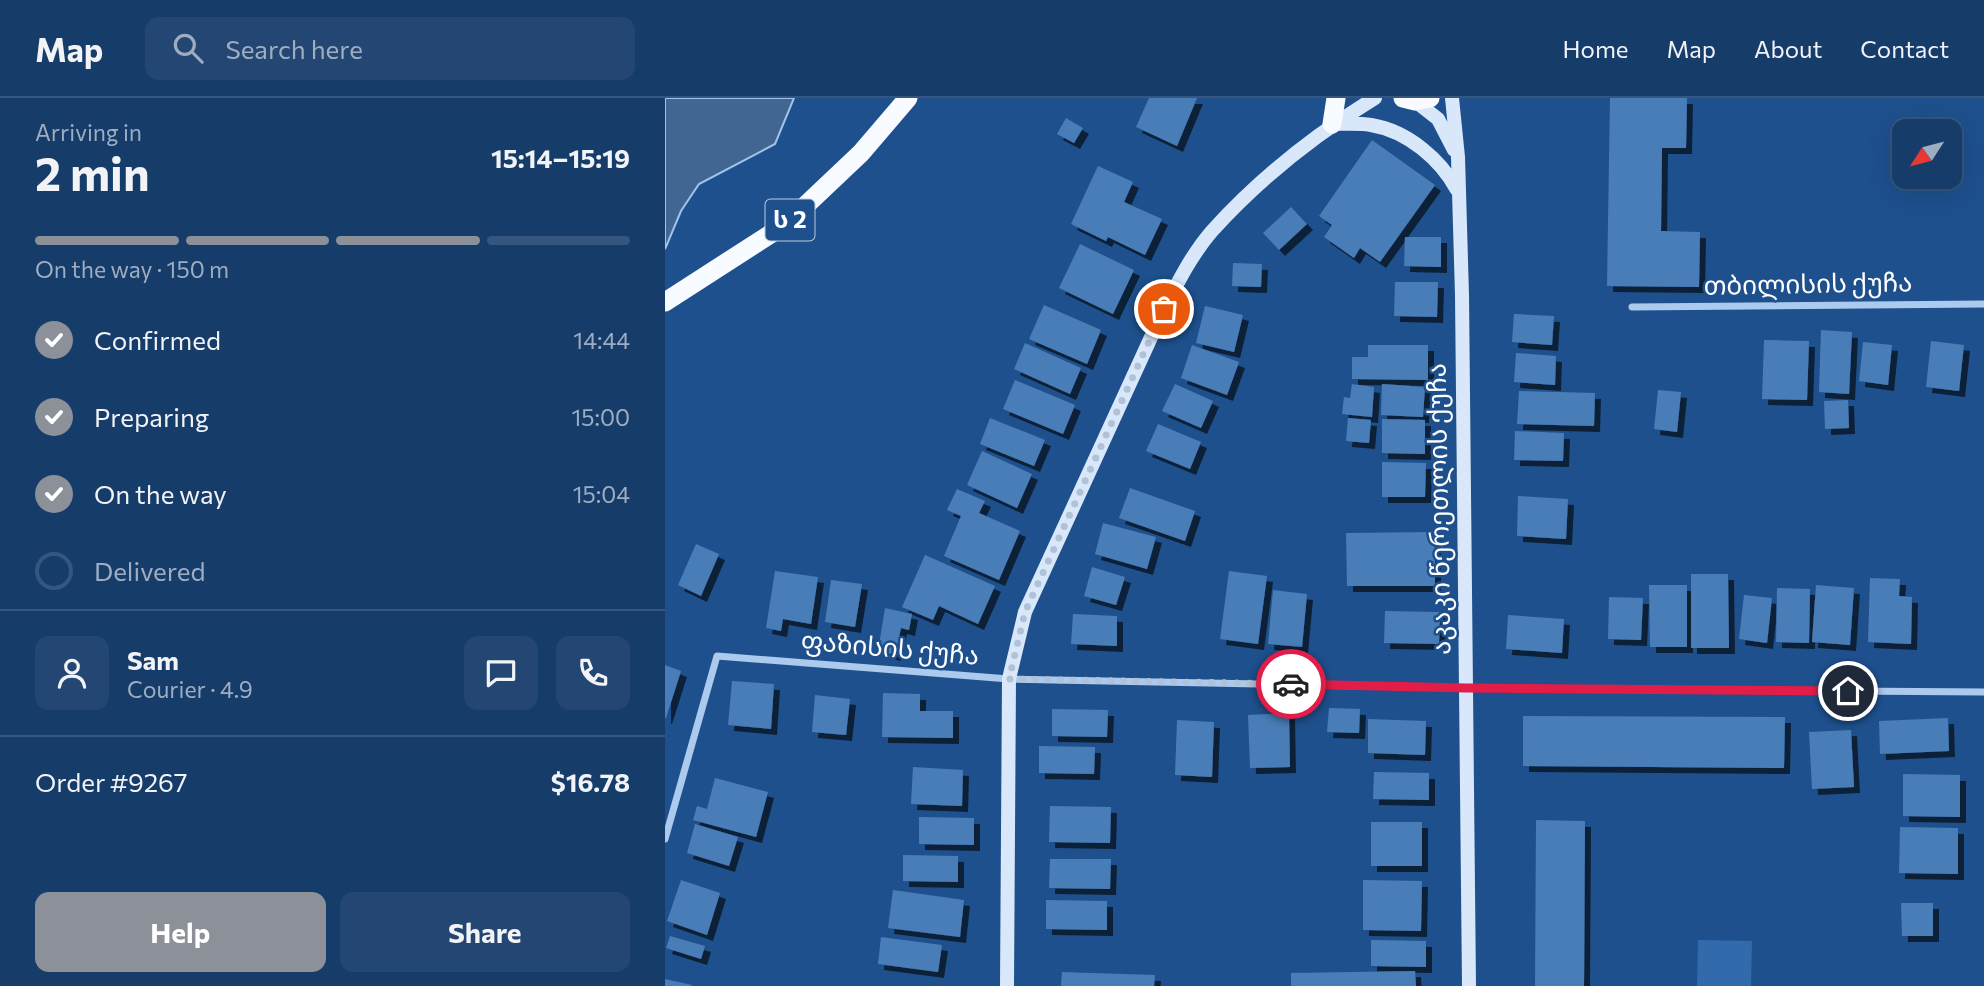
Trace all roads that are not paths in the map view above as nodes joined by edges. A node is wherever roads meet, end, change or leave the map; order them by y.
1 (908, 98) edge
2 (1335, 98) edge
3 (1375, 98) edge
4 (1452, 98) edge
5 (1416, 99) edge
6 (1332, 124) junction
7 (1458, 157) junction
8 (1460, 195) junction
9 (665, 302) edge
10 (1984, 304) edge
11 (1632, 307) dead end
12 (1009, 679) junction
13 (1466, 688) junction
14 (1984, 692) edge
15 (665, 839) edge
16 (1007, 986) edge
17 (1469, 986) edge

1 - 9 highway, ს 2
2 - 6 highway
3 - 6 main road
4 - 7 main road, აკაკი წერეთლის ქუჩა
5 - 7 main road, აკაკი წერეთლის ქუჩა
6 - 8 main road
6 - 12 main road
7 - 8 main road, აკაკი წერეთლის ქუჩა
8 - 13 main road, აკაკი წერეთლის ქუჩა
10 - 11 street, თბილისის ქუჩა
12 - 13 street, ფაზისის ქუჩა
12 - 15 street, ფაზისის ქუჩა
12 - 16 main road
13 - 14 street, ფაზისის ქუჩა
13 - 17 main road, აკაკი წერეთლის ქუჩა

